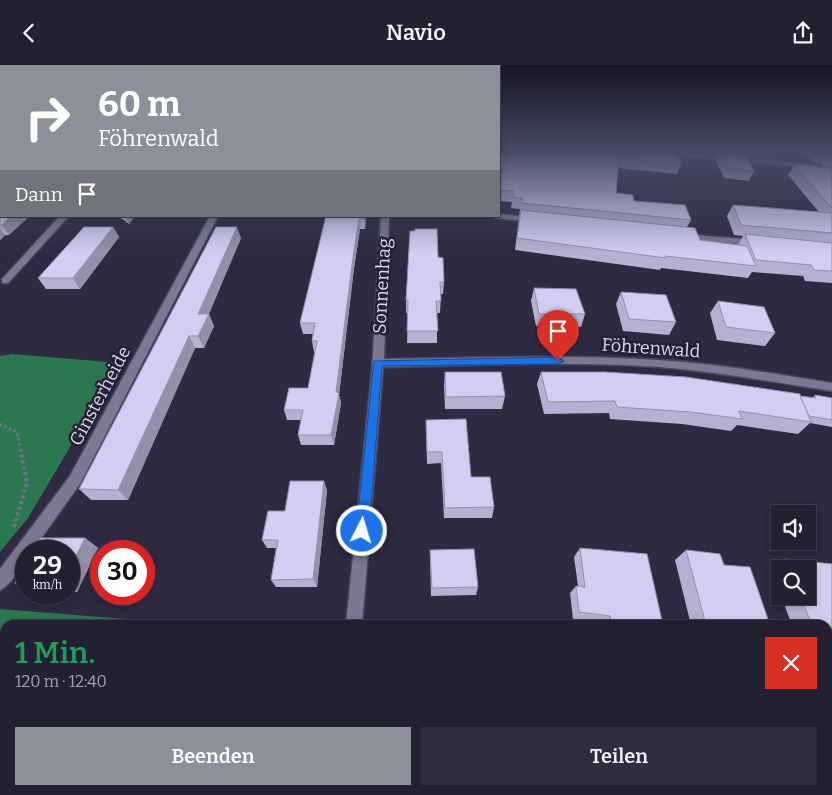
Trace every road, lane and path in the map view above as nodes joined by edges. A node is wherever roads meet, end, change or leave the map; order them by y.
1 (500, 216) edge
2 (64, 217) edge
3 (213, 217) edge
4 (385, 217) edge
5 (541, 221) edge
6 (669, 234) edge
7 (766, 244) edge
8 (5, 281) dead end
9 (377, 363) junction
10 (832, 387) edge
11 (0, 424) edge
12 (11, 537) dead end
13 (0, 582) edge
14 (354, 620) edge

1 - 5 street
2 - 8 street
3 - 13 street, Ginsterheide
4 - 9 street, Sonnenhag
6 - 7 street
9 - 10 street, Föhrenwald
9 - 14 street, Sonnenhag
11 - 12 path

